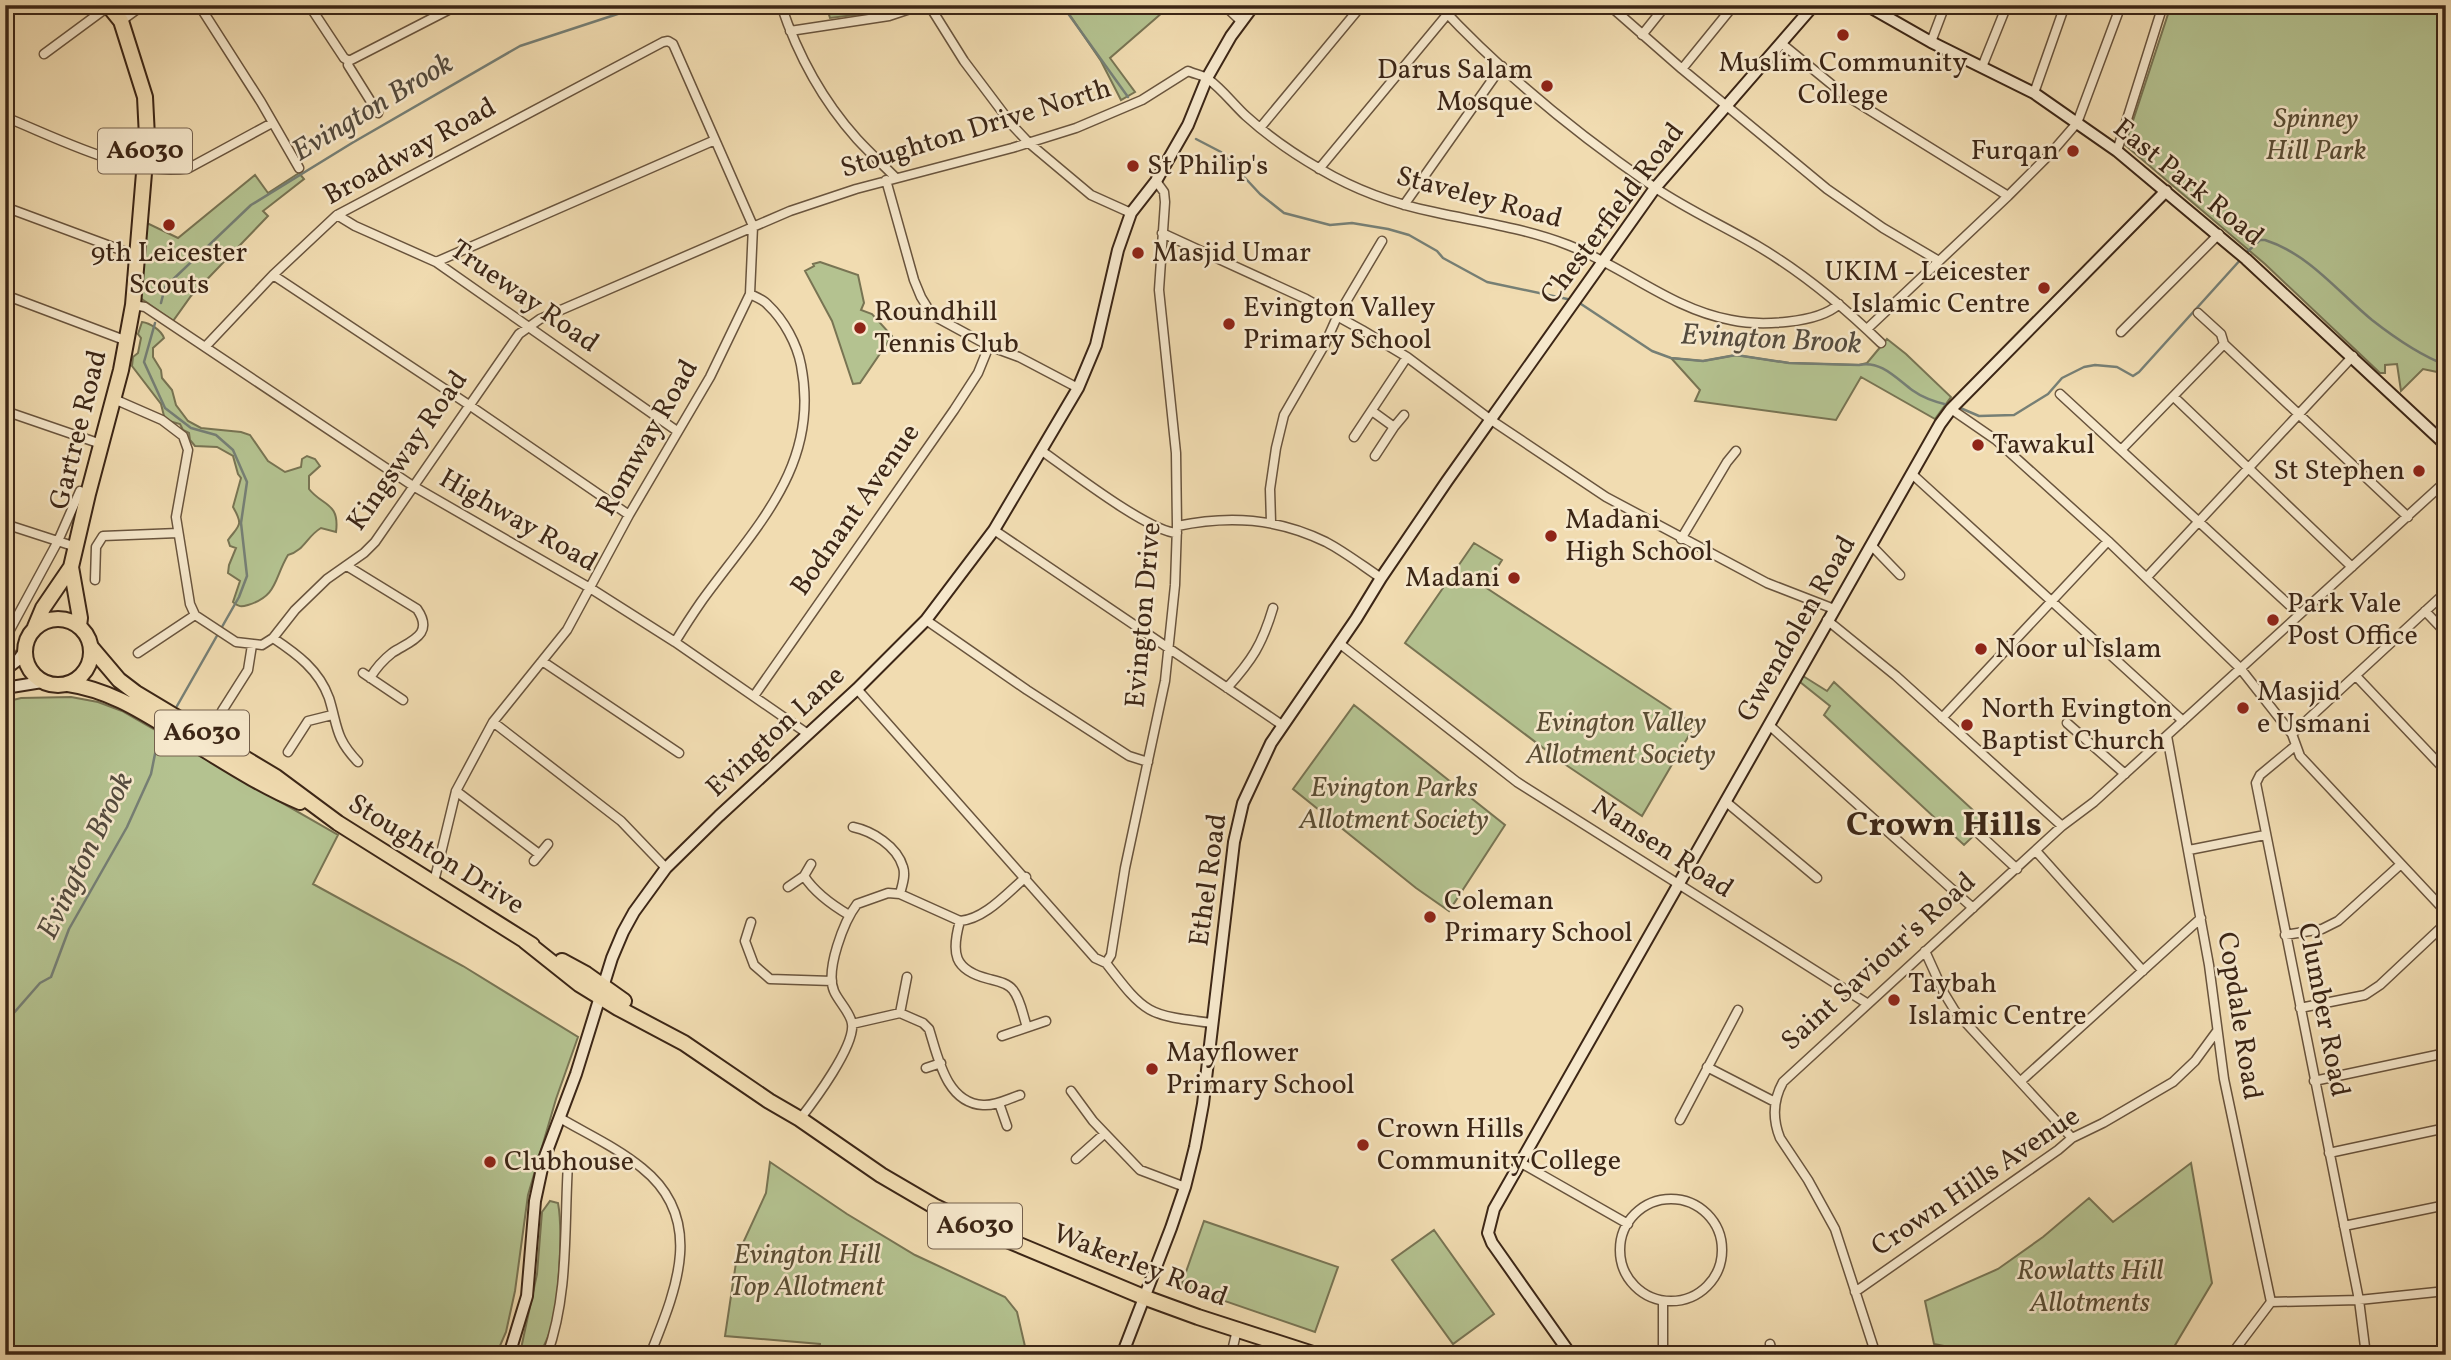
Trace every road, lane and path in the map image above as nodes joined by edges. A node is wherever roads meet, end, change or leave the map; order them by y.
1 (143, 5) edge
2 (198, 5) edge
3 (309, 5) edge
4 (458, 5) edge
5 (781, 5) edge
6 (922, 5) edge
7 (929, 5) edge
8 (1224, 5) edge
9 (1254, 5) edge
10 (1362, 5) edge
11 (1439, 5) edge
12 (1455, 5) edge
13 (1609, 5) edge
14 (1665, 5) edge
15 (1734, 5) edge
16 (1814, 5) edge
17 (1866, 5) edge
18 (1945, 5) edge
19 (2007, 5) edge
20 (2065, 5) edge
21 (2121, 5) edge
22 (2164, 5) edge
23 (108, 6) edge
24 (1882, 10) edge
25 (1448, 15) junction
26 (121, 21) junction
27 (1242, 22) junction
28 (790, 31) junction
29 (1642, 35) junction
30 (1931, 42) junction
31 (1781, 43) junction
32 (44, 54) dead end
33 (349, 61) junction
34 (1502, 66) junction
35 (1982, 67) junction
36 (1682, 69) junction
37 (1207, 78) junction
38 (2034, 93) junction
39 (1727, 106) junction
40 (378, 113) dead end
41 (5, 117) edge
42 (272, 123) junction
43 (2077, 123) junction
44 (1260, 128) junction
45 (715, 140) junction
46 (1029, 143) junction
47 (2117, 151) junction
48 (143, 166) junction
49 (299, 168) dead end
50 (1319, 169) junction
51 (891, 179) junction
52 (1156, 181) junction
53 (1655, 188) junction
54 (2166, 191) junction
55 (2008, 196) junction
56 (1404, 205) junction
57 (5, 207) edge
58 (1130, 213) junction
59 (337, 215) junction
60 (753, 226) junction
61 (1162, 233) junction
62 (2219, 234) junction
63 (1382, 241) dead end
64 (137, 256) junction
65 (1602, 260) junction
66 (1939, 261) junction
67 (436, 262) junction
68 (273, 275) junction
69 (750, 294) junction
70 (5, 295) edge
71 (1839, 304) junction
72 (133, 305) junction
73 (2198, 313) dead end
74 (1337, 317) junction
75 (527, 326) junction
76 (1867, 329) junction
77 (2121, 332) dead end
78 (127, 341) junction
79 (1881, 343) dead end
80 (2224, 344) junction
81 (206, 346) junction
82 (989, 346) junction
83 (2353, 356) junction
84 (1407, 357) junction
85 (1078, 388) junction
86 (2060, 394) dead end
87 (2174, 397) junction
88 (114, 399) junction
89 (469, 405) junction
90 (1953, 407) junction
91 (5, 411) edge
92 (1372, 411) junction
93 (2299, 414) junction
94 (1404, 415) dead end
95 (1489, 423) junction
96 (1394, 427) junction
97 (677, 431) junction
98 (1354, 437) dead end
99 (101, 444) junction
100 (2446, 444) edge
101 (2121, 450) junction
102 (1737, 451) dead end
103 (1042, 452) junction
104 (1375, 456) dead end
105 (2248, 467) junction
106 (1912, 474) junction
107 (2446, 481) edge
108 (413, 486) junction
109 (80, 491) dead end
110 (629, 515) junction
111 (2408, 517) junction
112 (2199, 521) junction
113 (1271, 522) junction
114 (5, 524) edge
115 (994, 530) junction
116 (1177, 530) junction
117 (178, 533) junction
118 (1681, 539) junction
119 (58, 541) junction
120 (2108, 541) junction
121 (1871, 545) junction
122 (76, 547) junction
123 (347, 566) junction
124 (71, 567) junction
125 (2352, 567) junction
126 (1900, 575) dead end
127 (2147, 577) junction
128 (1381, 578) junction
129 (95, 580) dead end
130 (590, 588) junction
131 (2446, 592) edge
132 (2051, 601) junction
133 (1273, 608) dead end
134 (1834, 608) junction
135 (2425, 611) junction
136 (2299, 614) junction
137 (195, 615) junction
138 (926, 620) junction
139 (1828, 620) junction
140 (79, 626) junction
141 (35, 627) junction
142 (2446, 633) edge
143 (273, 638) junction
144 (5, 639) edge
145 (675, 642) junction
146 (1339, 643) junction
147 (252, 645) junction
148 (91, 647) junction
149 (1169, 649) junction
150 (13, 651) edge
151 (138, 653) dead end
152 (542, 661) junction
153 (2239, 668) junction
154 (5, 670) edge
155 (2356, 676) junction
156 (42, 682) junction
157 (68, 684) junction
158 (5, 688) edge
159 (1227, 688) junction
160 (857, 689) junction
161 (754, 696) junction
162 (403, 700) dead end
163 (222, 711) dead end
164 (332, 715) junction
165 (1941, 718) junction
166 (2183, 721) junction
167 (493, 722) junction
168 (2067, 723) dead end
169 (1282, 725) junction
170 (1769, 725) junction
171 (808, 734) junction
172 (2291, 734) junction
173 (2167, 736) junction
174 (2295, 746) junction
175 (288, 752) dead end
176 (679, 753) dead end
177 (358, 762) dead end
178 (1148, 762) junction
179 (2446, 771) edge
180 (2125, 774) junction
181 (456, 791) junction
182 (1725, 801) junction
183 (321, 811) junction
184 (2062, 826) junction
185 (853, 827) dead end
186 (1976, 832) dead end
187 (2265, 835) junction
188 (548, 844) dead end
189 (2189, 850) junction
190 (2036, 851) junction
191 (811, 864) dead end
192 (2401, 864) junction
193 (666, 868) junction
194 (2017, 869) junction
195 (804, 876) junction
196 (1026, 877) junction
197 (1817, 878) dead end
198 (434, 882) junction
199 (1678, 883) junction
200 (788, 887) dead end
201 (900, 894) junction
202 (1973, 908) junction
203 (2446, 912) edge
204 (849, 915) junction
205 (2201, 918) junction
206 (960, 921) junction
207 (751, 922) dead end
208 (2446, 923) edge
209 (2285, 935) junction
210 (1925, 951) junction
211 (1106, 963) junction
212 (2143, 971) junction
213 (907, 977) dead end
214 (832, 981) junction
215 (602, 992) junction
216 (1868, 1004) junction
217 (2300, 1008) junction
218 (1738, 1010) dead end
219 (900, 1013) junction
220 (1046, 1021) dead end
221 (1212, 1023) junction
222 (852, 1024) junction
223 (1027, 1027) junction
224 (2217, 1031) junction
225 (1002, 1036) dead end
226 (2446, 1053) edge
227 (941, 1063) junction
228 (1707, 1067) junction
229 (926, 1068) dead end
230 (2314, 1080) junction
231 (2021, 1081) junction
232 (1071, 1091) dead end
233 (1020, 1095) dead end
234 (1775, 1102) junction
235 (999, 1103) junction
236 (560, 1118) junction
237 (800, 1119) junction
238 (1680, 1120) dead end
239 (1007, 1126) dead end
240 (2446, 1128) edge
241 (1104, 1134) junction
242 (2072, 1138) junction
243 (2329, 1153) junction
244 (1076, 1159) dead end
245 (1521, 1163) junction
246 (568, 1164) dead end
247 (1185, 1187) junction
248 (2446, 1205) edge
249 (1628, 1224) junction
250 (2344, 1226) junction
251 (2446, 1291) edge
252 (1855, 1292) junction
253 (1146, 1298) junction
254 (2359, 1300) junction
255 (1664, 1301) junction
256 (2271, 1302) junction
257 (1237, 1330) junction
258 (1770, 1344) dead end
259 (512, 1354) edge
260 (547, 1355) edge
261 (650, 1355) edge
262 (1122, 1355) edge
263 (1231, 1355) edge
264 (1316, 1355) edge
265 (1572, 1355) edge
266 (1663, 1355) edge
267 (1773, 1355) edge
268 (1876, 1355) edge
269 (2231, 1355) edge
270 (2366, 1355) edge

1 - 26 street
2 - 42 street
3 - 33 street
4 - 33 street
5 - 28 street
6 - 28 street
7 - 46 street
8 - 27 street
9 - 27 street, Evington Lane
10 - 44 street
11 - 25 street
12 - 25 street
13 - 29 street
14 - 29 street
15 - 36 street
16 - 31 street, Chesterfield Road
17 - 24 street, East Park Road
18 - 30 street
19 - 35 street
20 - 38 street
21 - 43 street
22 - 47 street
23 - 26 highway, A6030
23 - 32 street
24 - 30 street, East Park Road
25 - 34 street
25 - 50 street
26 - 48 highway, A6030
27 - 37 street, Evington Lane
28 - 51 street
29 - 36 street
30 - 35 street, East Park Road
31 - 39 street, Chesterfield Road
31 - 55 street
33 - 40 street
34 - 53 street
34 - 56 street
35 - 38 street, East Park Road
36 - 39 street
37 - 44 street, Staveley Road
37 - 46 street, Stoughton Drive North
37 - 52 street, Evington Lane
38 - 43 street, East Park Road
39 - 53 street, Chesterfield Road
39 - 66 street
41 - 48 street
42 - 48 street
42 - 49 street
43 - 47 street, East Park Road
43 - 55 street
44 - 50 street, Staveley Road
45 - 59 street, Broadway Road
45 - 60 street
45 - 67 street
46 - 51 street, Stoughton Drive North
46 - 58 street
47 - 54 street, East Park Road
48 - 64 highway, A6030
50 - 56 street, Staveley Road
51 - 60 street, Stoughton Drive North
51 - 82 street
52 - 58 street, Evington Lane
52 - 61 street, Evington Drive
53 - 65 street, Chesterfield Road
53 - 71 street
54 - 62 street, East Park Road
54 - 90 street, Gwendolen Road
55 - 66 street
56 - 65 street, Staveley Road
57 - 64 street
58 - 85 street, Evington Lane
59 - 67 street, Trueway Road
59 - 68 street, Broadway Road
60 - 69 street, Romway Road
60 - 75 street, Kingsway Road
61 - 74 street
61 - 116 street, Evington Drive
62 - 77 street
62 - 83 street, East Park Road
63 - 74 street
64 - 72 highway, A6030
65 - 71 street, Staveley Road
65 - 95 street, Chesterfield Road
66 - 76 street
67 - 75 street, Trueway Road
68 - 81 street, Broadway Road
68 - 89 street
69 - 97 street, Romway Road
69 - 145 street
70 - 78 street
71 - 76 street
72 - 78 highway, Gartree Road / A6030
72 - 81 street, Highway Road
73 - 80 street
74 - 84 street
74 - 113 street
75 - 89 street, Kingsway Road
75 - 97 street, Trueway Road
76 - 79 street
78 - 88 highway, Gartree Road / A6030
80 - 87 street
80 - 93 street
81 - 108 street, Highway Road
82 - 85 street
82 - 161 street, Bodnant Avenue
83 - 93 street
83 - 100 street, East Park Road
84 - 92 street
84 - 95 street
85 - 103 street, Evington Lane
86 - 101 street
87 - 101 street
87 - 105 street
88 - 99 highway, Gartree Road / A6030
88 - 117 street
89 - 108 street, Kingsway Road
89 - 110 street
90 - 106 street, Gwendolen Road
90 - 120 street
91 - 99 street
92 - 96 street
92 - 98 street
93 - 105 street
93 - 111 street
94 - 96 street
95 - 118 street
95 - 128 street, Ethel Road
96 - 104 street
97 - 110 street, Romway Road
99 - 122 highway, Gartree Road / A6030
101 - 112 street
102 - 118 street
103 - 115 street, Evington Lane
103 - 116 street
105 - 112 street
105 - 125 street
106 - 121 street, Gwendolen Road
106 - 132 street
107 - 111 street, Saint Saviour's Road
108 - 123 street, Kingsway Road
108 - 130 street, Highway Road
109 - 119 street, Gartree Road
110 - 130 street, Romway Road
111 - 125 street, Saint Saviour's Road
112 - 127 street
112 - 136 street
113 - 116 street
113 - 128 street
114 - 119 street
115 - 138 street, Evington Lane
115 - 149 street
116 - 149 street, Evington Drive
117 - 129 street
117 - 137 street
118 - 134 street
119 - 122 street
119 - 144 street, Gartree Road
120 - 127 street
120 - 132 street
121 - 126 street
121 - 134 street, Gwendolen Road
122 - 124 highway, Gartree Road / A6030
123 - 143 street, Kingsway Road
123 - 162 street
124 - 140 highway, Gartree Road / A6030
124 - 141 highway, Gartree Road / A6030
125 - 136 street, Saint Saviour's Road
127 - 153 street
128 - 146 street, Ethel Road
130 - 145 street, Highway Road
130 - 152 street, Romway Road
131 - 135 street
132 - 165 street
132 - 166 street
133 - 159 street
134 - 139 street, Gwendolen Road
135 - 142 street
135 - 155 street
136 - 153 street, Saint Saviour's Road
137 - 147 street
137 - 151 street
138 - 160 street, Evington Lane
138 - 178 street
139 - 165 street
139 - 170 street, Gwendolen Road
140 - 141 highway
140 - 148 highway
141 - 150 highway
143 - 147 street
143 - 164 street
145 - 161 street, Highway Road
146 - 169 street, Ethel Road
146 - 199 street, Nansen Road
147 - 163 street
148 - 157 highway
148 - 183 highway, Stoughton Drive / A6030
149 - 159 street
149 - 178 street, Evington Drive
150 - 154 street
150 - 156 highway
152 - 167 street, Romway Road
152 - 176 street
153 - 166 street, Saint Saviour's Road
153 - 172 street
155 - 172 street
155 - 179 street
156 - 157 highway
156 - 158 street
157 - 183 highway, Stoughton Drive / A6030
159 - 169 street
160 - 171 street, Evington Lane
160 - 196 street
161 - 171 street, Highway Road
164 - 175 street
164 - 177 street
165 - 184 street
166 - 173 street, Saint Saviour's Road
167 - 181 street, Romway Road
167 - 193 street
168 - 180 street
169 - 221 street, Ethel Road
170 - 182 street, Gwendolen Road
170 - 202 street
171 - 193 street, Evington Lane
172 - 174 street
173 - 180 street, Saint Saviour's Road
173 - 189 street, Copdale Road
174 - 187 street, Clumber Road
174 - 192 street
178 - 211 street, Evington Drive
180 - 184 street, Saint Saviour's Road
181 - 188 street
181 - 198 street, Romway Road
182 - 197 street
182 - 199 street, Gwendolen Road
183 - 198 highway, Stoughton Drive / A6030
184 - 190 street, Saint Saviour's Road
185 - 201 street
186 - 194 street
187 - 189 street
187 - 209 street, Clumber Road
189 - 205 street, Copdale Road
190 - 194 street, Saint Saviour's Road
190 - 212 street
191 - 195 street
192 - 203 street
192 - 209 street
193 - 215 street, Evington Lane
194 - 202 street, Saint Saviour's Road
195 - 200 street
195 - 204 street
196 - 206 street
196 - 211 street
198 - 215 highway, Stoughton Drive / A6030
199 - 216 street, Nansen Road
199 - 245 street, Gwendolen Road
201 - 204 street
201 - 206 street
202 - 210 street, Saint Saviour's Road
204 - 214 street
205 - 212 street
205 - 224 street, Copdale Road
206 - 223 street
207 - 214 street
208 - 217 street
209 - 217 street, Clumber Road
210 - 216 street, Saint Saviour's Road
210 - 231 street
211 - 221 street
212 - 231 street
213 - 219 street
214 - 222 street
215 - 236 street, Evington Lane
215 - 237 highway, Wakerley Road / A6030
216 - 234 street, Saint Saviour's Road
217 - 230 street, Clumber Road
218 - 228 street
219 - 222 street
219 - 227 street
220 - 223 street
221 - 247 street, Ethel Road
222 - 237 street
223 - 225 street
224 - 242 street, Crown Hills Avenue
224 - 256 street, Copdale Road
226 - 230 street
227 - 229 street
227 - 235 street
228 - 234 street
228 - 238 street
230 - 243 street, Clumber Road
231 - 242 street
232 - 241 street
233 - 235 street
234 - 252 street
235 - 239 street
236 - 259 street, Evington Lane
236 - 261 street
237 - 253 highway, Wakerley Road / A6030
240 - 243 street
241 - 244 street
241 - 247 street
242 - 252 street, Crown Hills Avenue
243 - 250 street, Clumber Road
245 - 249 street
245 - 265 street, Gwendolen Road
246 - 260 street
247 - 253 street, Ethel Road
248 - 250 street
249 - 255 street
249 - 255 street
250 - 254 street, Clumber Road
251 - 254 street
252 - 268 street
253 - 257 highway, Wakerley Road / A6030
253 - 262 street, Ethel Road
254 - 256 street
254 - 270 street, Clumber Road
255 - 266 street
256 - 269 street
257 - 263 street
257 - 264 highway, Wakerley Road / A6030
258 - 267 street

